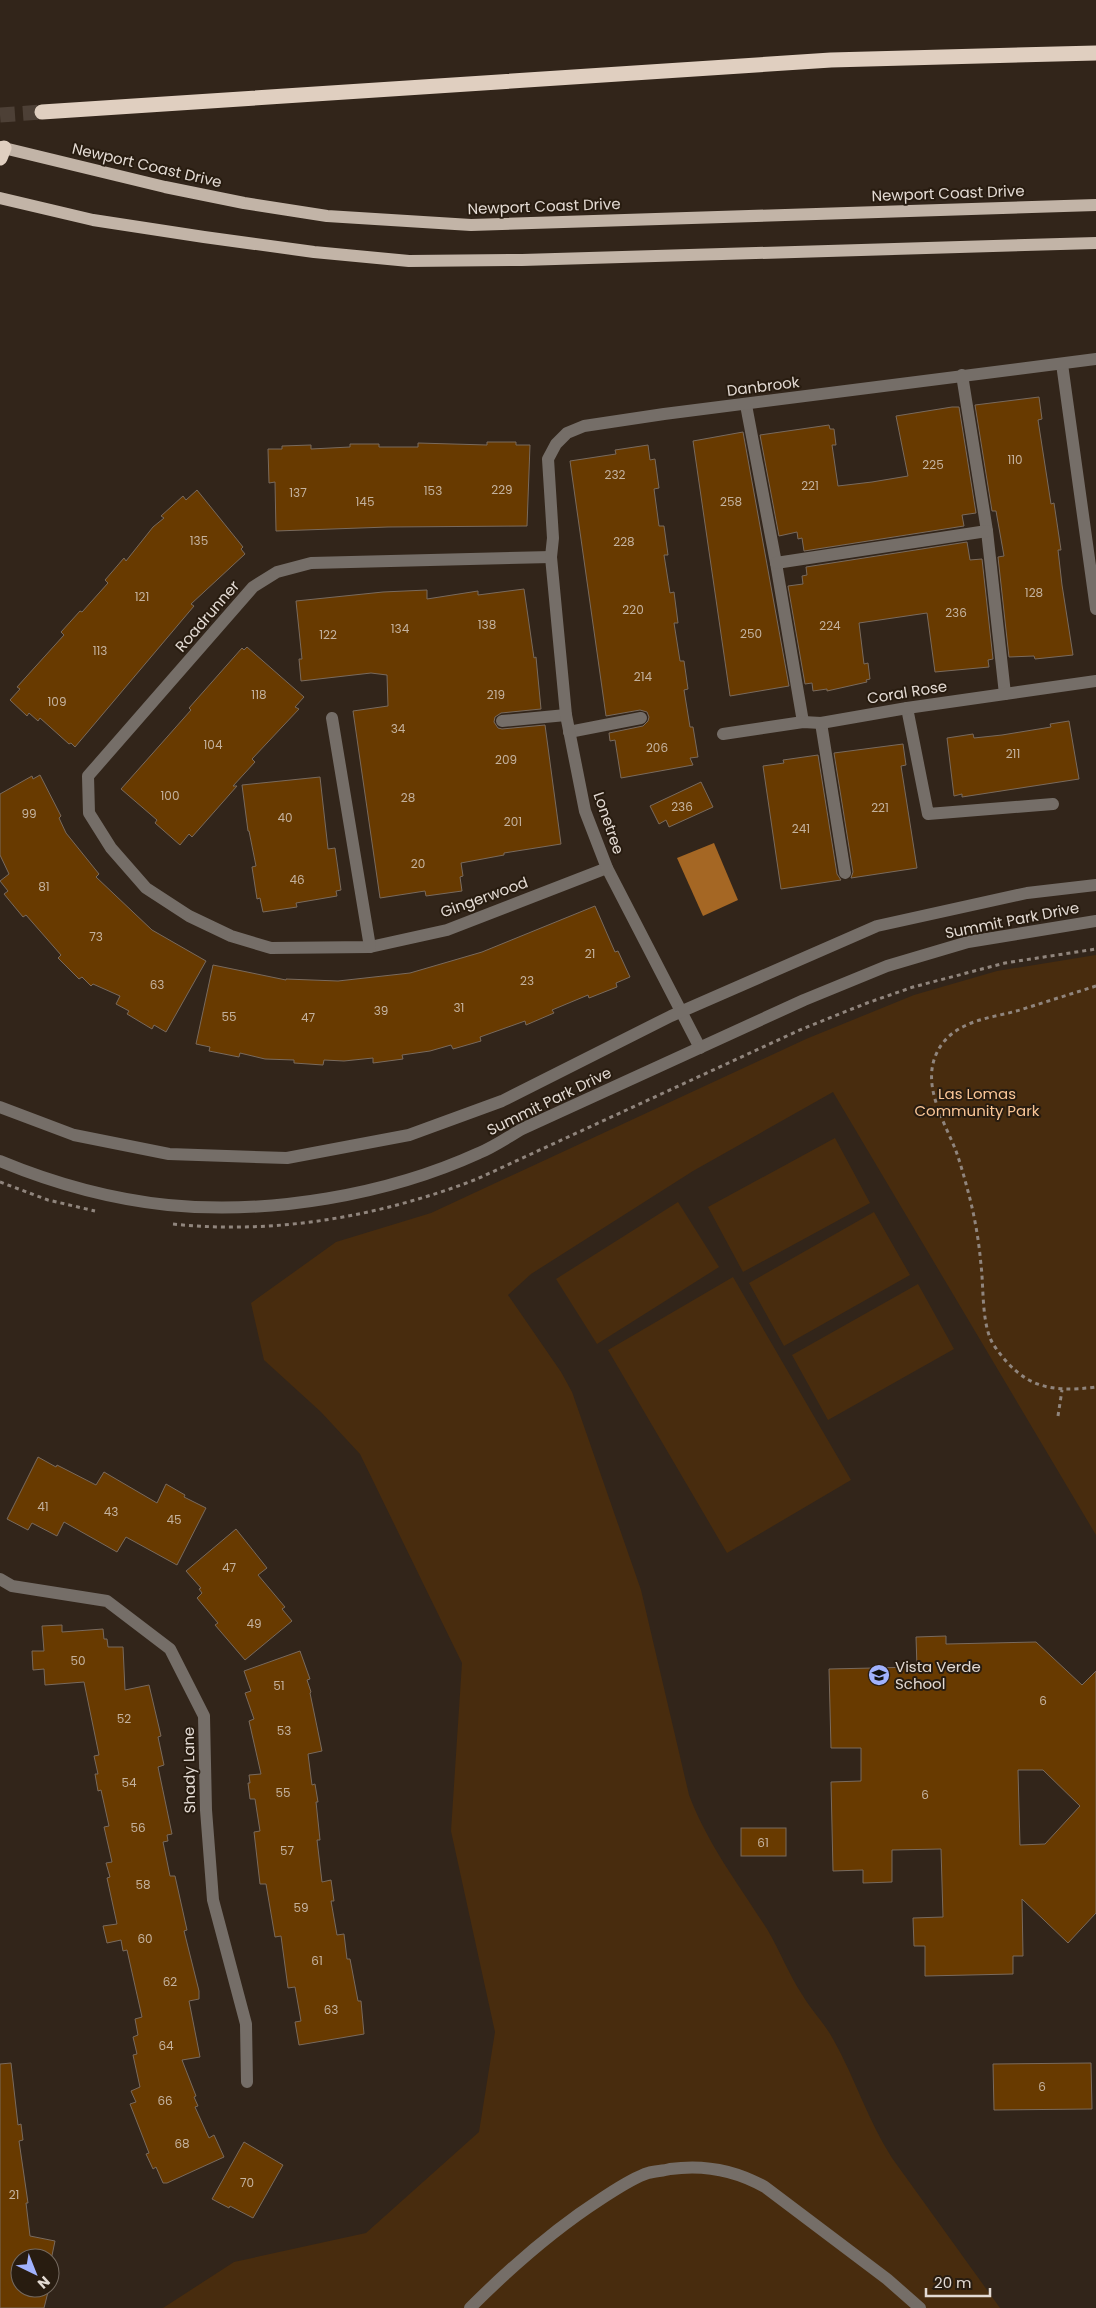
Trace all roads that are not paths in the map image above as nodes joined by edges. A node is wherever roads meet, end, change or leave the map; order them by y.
1 (1096, 53) edge
2 (42, 112) tunnel mouth
3 (1, 151) edge
4 (0, 198) edge
5 (1096, 205) edge
6 (1096, 243) edge
7 (1096, 359) edge
8 (1062, 364) junction
9 (962, 375) junction
10 (746, 405) junction
11 (987, 531) junction
12 (551, 557) junction
13 (776, 563) junction
14 (1096, 608) edge
15 (1096, 681) edge
16 (1005, 694) junction
17 (907, 708) junction
18 (566, 714) junction
19 (332, 718) dead end
20 (641, 718) dead end
21 (502, 721) dead end
22 (803, 722) junction
23 (821, 723) junction
24 (569, 732) junction
25 (723, 734) dead end
26 (1053, 804) dead end
27 (89, 813) joint
28 (607, 868) junction
29 (845, 873) dead end
30 (1096, 885) edge
31 (1096, 921) edge
32 (370, 947) junction
33 (681, 1012) junction
34 (700, 1048) junction
35 (0, 1107) edge
36 (0, 1162) edge
37 (0, 1579) edge
38 (247, 2082) dead end
39 (470, 2308) edge
40 (920, 2308) edge

1 - 2 highway
3 - 5 main road, Newport Coast Drive
4 - 6 main road
7 - 8 street, Danbrook
8 - 9 street, Danbrook
8 - 14 street
9 - 10 street, Danbrook
9 - 11 street
10 - 12 street, Danbrook
10 - 13 street
11 - 13 street
11 - 16 street
12 - 18 street, Lonetree
12 - 27 street, Roadrunner
13 - 22 street
15 - 16 street, Coral Rose
16 - 17 street, Coral Rose
17 - 23 street, Coral Rose
17 - 26 street
18 - 21 street
18 - 24 street, Lonetree
19 - 32 street
20 - 24 street
22 - 23 street, Coral Rose
22 - 25 street, Coral Rose
23 - 29 street
24 - 28 street, Lonetree
27 - 32 street, Gingerwood
28 - 32 street, Gingerwood
28 - 33 street, Lonetree
30 - 33 street, Summit Park Drive
31 - 34 street, Summit Park Drive
33 - 34 street, Lonetree
33 - 35 street, Summit Park Drive
34 - 36 street, Summit Park Drive
37 - 38 street, Shady Lane
39 - 40 street

